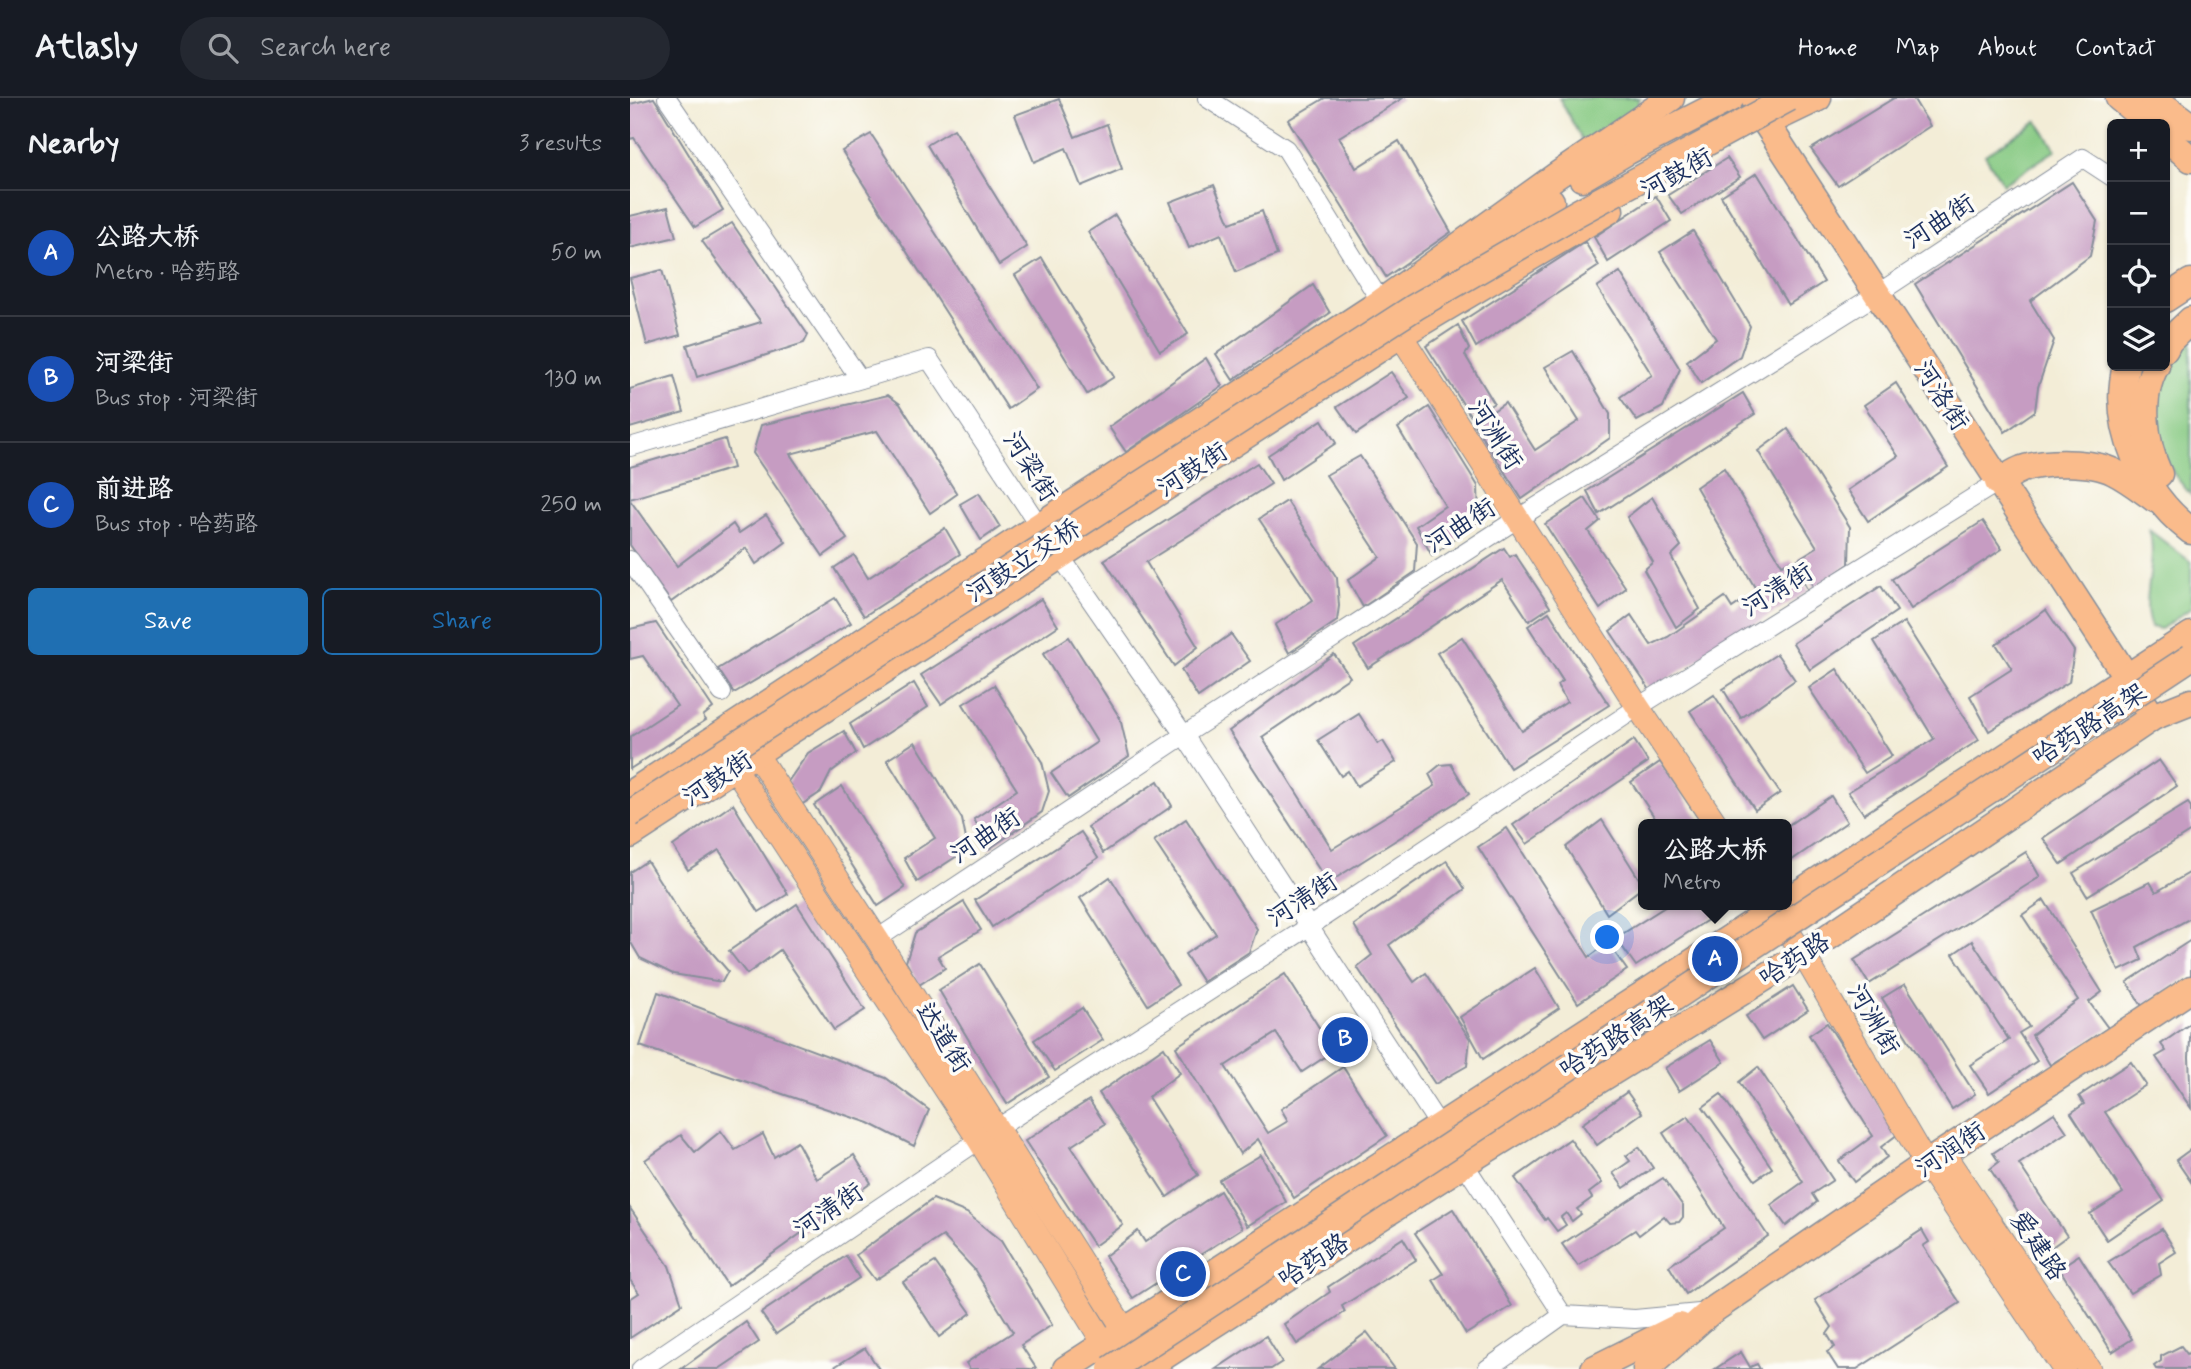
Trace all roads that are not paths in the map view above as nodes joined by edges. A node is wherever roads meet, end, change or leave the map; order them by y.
1 (667, 98) edge
2 (1207, 98) edge
3 (1671, 98) edge
4 (1731, 98) edge
5 (1754, 98) edge
6 (2119, 98) edge
7 (2153, 98) edge
8 (1803, 99) edge
9 (2144, 119) edge
10 (1766, 123) junction
11 (2191, 127) edge
12 (2170, 141) edge
13 (2191, 159) edge
14 (2107, 174) edge
15 (2191, 282) edge
16 (1877, 293) junction
17 (2170, 296) edge
18 (1381, 302) junction
19 (1415, 307) junction
20 (2191, 320) edge
21 (1399, 335) junction
22 (2170, 340) edge
23 (2140, 371) edge
24 (2144, 371) edge
25 (860, 379) junction
26 (630, 447) edge
27 (1998, 482) junction
28 (2160, 502) junction
29 (2191, 517) edge
30 (1517, 519) junction
31 (1040, 527) junction
32 (2191, 531) edge
33 (1059, 554) junction
34 (630, 560) edge
35 (2191, 635) edge
36 (2191, 657) edge
37 (2123, 672) junction
38 (2191, 689) edge
39 (722, 694) dead end
40 (2191, 702) edge
41 (1637, 708) junction
42 (2153, 717) junction
43 (727, 732) junction
44 (1184, 735) junction
45 (744, 760) junction
46 (630, 794) edge
47 (630, 814) edge
48 (1713, 819) edge
49 (630, 835) edge
50 (1792, 896) edge
51 (1770, 910) edge
52 (1781, 910) edge
53 (1310, 926) junction
54 (877, 939) junction
55 (1803, 954) junction
56 (2191, 989) edge
57 (1438, 1125) junction
58 (988, 1134) junction
59 (1934, 1158) junction
60 (1463, 1164) junction
61 (1710, 1312) junction
62 (1563, 1315) junction
63 (1113, 1348) edge
64 (661, 1364) edge
65 (1597, 1367) edge
66 (1146, 1368) edge
67 (641, 1369) edge
68 (1066, 1369) edge
69 (1120, 1369) edge
70 (1487, 1369) edge
71 (1646, 1369) edge
72 (2064, 1369) edge
73 (2089, 1369) edge

1 - 25 street
2 - 18 street, 河洲街
3 - 18 highway, 河鼓街
4 - 19 highway, bridge
5 - 10 highway, 河洛街
6 - 9 highway
7 - 11 highway
8 - 10 highway, 河鼓街
8 - 19 highway, bridge
10 - 16 highway, 河洛街
10 - 21 highway, 河鼓街
12 - 13 highway
14 - 16 street, 河曲街
15 - 17 highway
16 - 27 highway, 河洛街
16 - 30 street, 河曲街
18 - 21 main road, 河洲街
18 - 31 highway, 河鼓街
19 - 47 highway, 河鼓立交桥, bridge
20 - 22 highway
21 - 30 main road, 河洲街
21 - 33 highway, 河鼓街
23 - 28 highway
24 - 29 highway
25 - 26 street, 河梁街
25 - 31 street, 河梁街
27 - 28 highway
27 - 37 highway, 河洛街
27 - 41 street, 河清街
28 - 32 highway
30 - 41 main road, 河洲街
30 - 44 street, 河曲街
31 - 33 street, 河梁街
31 - 43 highway, 河鼓街
33 - 44 street, 河梁街
33 - 45 highway, 河鼓街
34 - 39 street
35 - 37 highway, 哈药路
36 - 63 highway, 哈药路高架, bridge
37 - 42 highway, 河洛街
37 - 50 highway, 哈药路
38 - 42 highway
40 - 42 highway, 哈药路
41 - 48 main road, 河洲街
41 - 53 street, 河清街
42 - 55 highway, 哈药路
43 - 45 main road
43 - 46 highway, 河鼓街
44 - 53 street, 河梁街
44 - 54 street, 河曲街
45 - 49 highway, 河鼓街
45 - 54 main road
45 - 58 main road, 达道街
51 - 57 highway, 哈药路
52 - 55 main road, 河洲街
53 - 57 street, 河梁街
53 - 58 street, 河清街
54 - 58 main road
55 - 59 main road, 河洲街
55 - 60 highway, 哈药路
56 - 59 highway, 河润街
57 - 60 street, 河梁街
57 - 63 highway, 哈药路
58 - 63 main road
58 - 64 street, 河清街
59 - 61 highway, 河润街
59 - 72 main road, 爱建路
59 - 73 main road, 爱建路
60 - 62 street, 河梁街
60 - 66 highway, 哈药路
61 - 62 street, 河润街
61 - 65 highway
61 - 71 highway, 河润街
62 - 70 street
63 - 66 main road
63 - 68 highway, 哈药路
63 - 69 main road
64 - 67 street, 河清街

